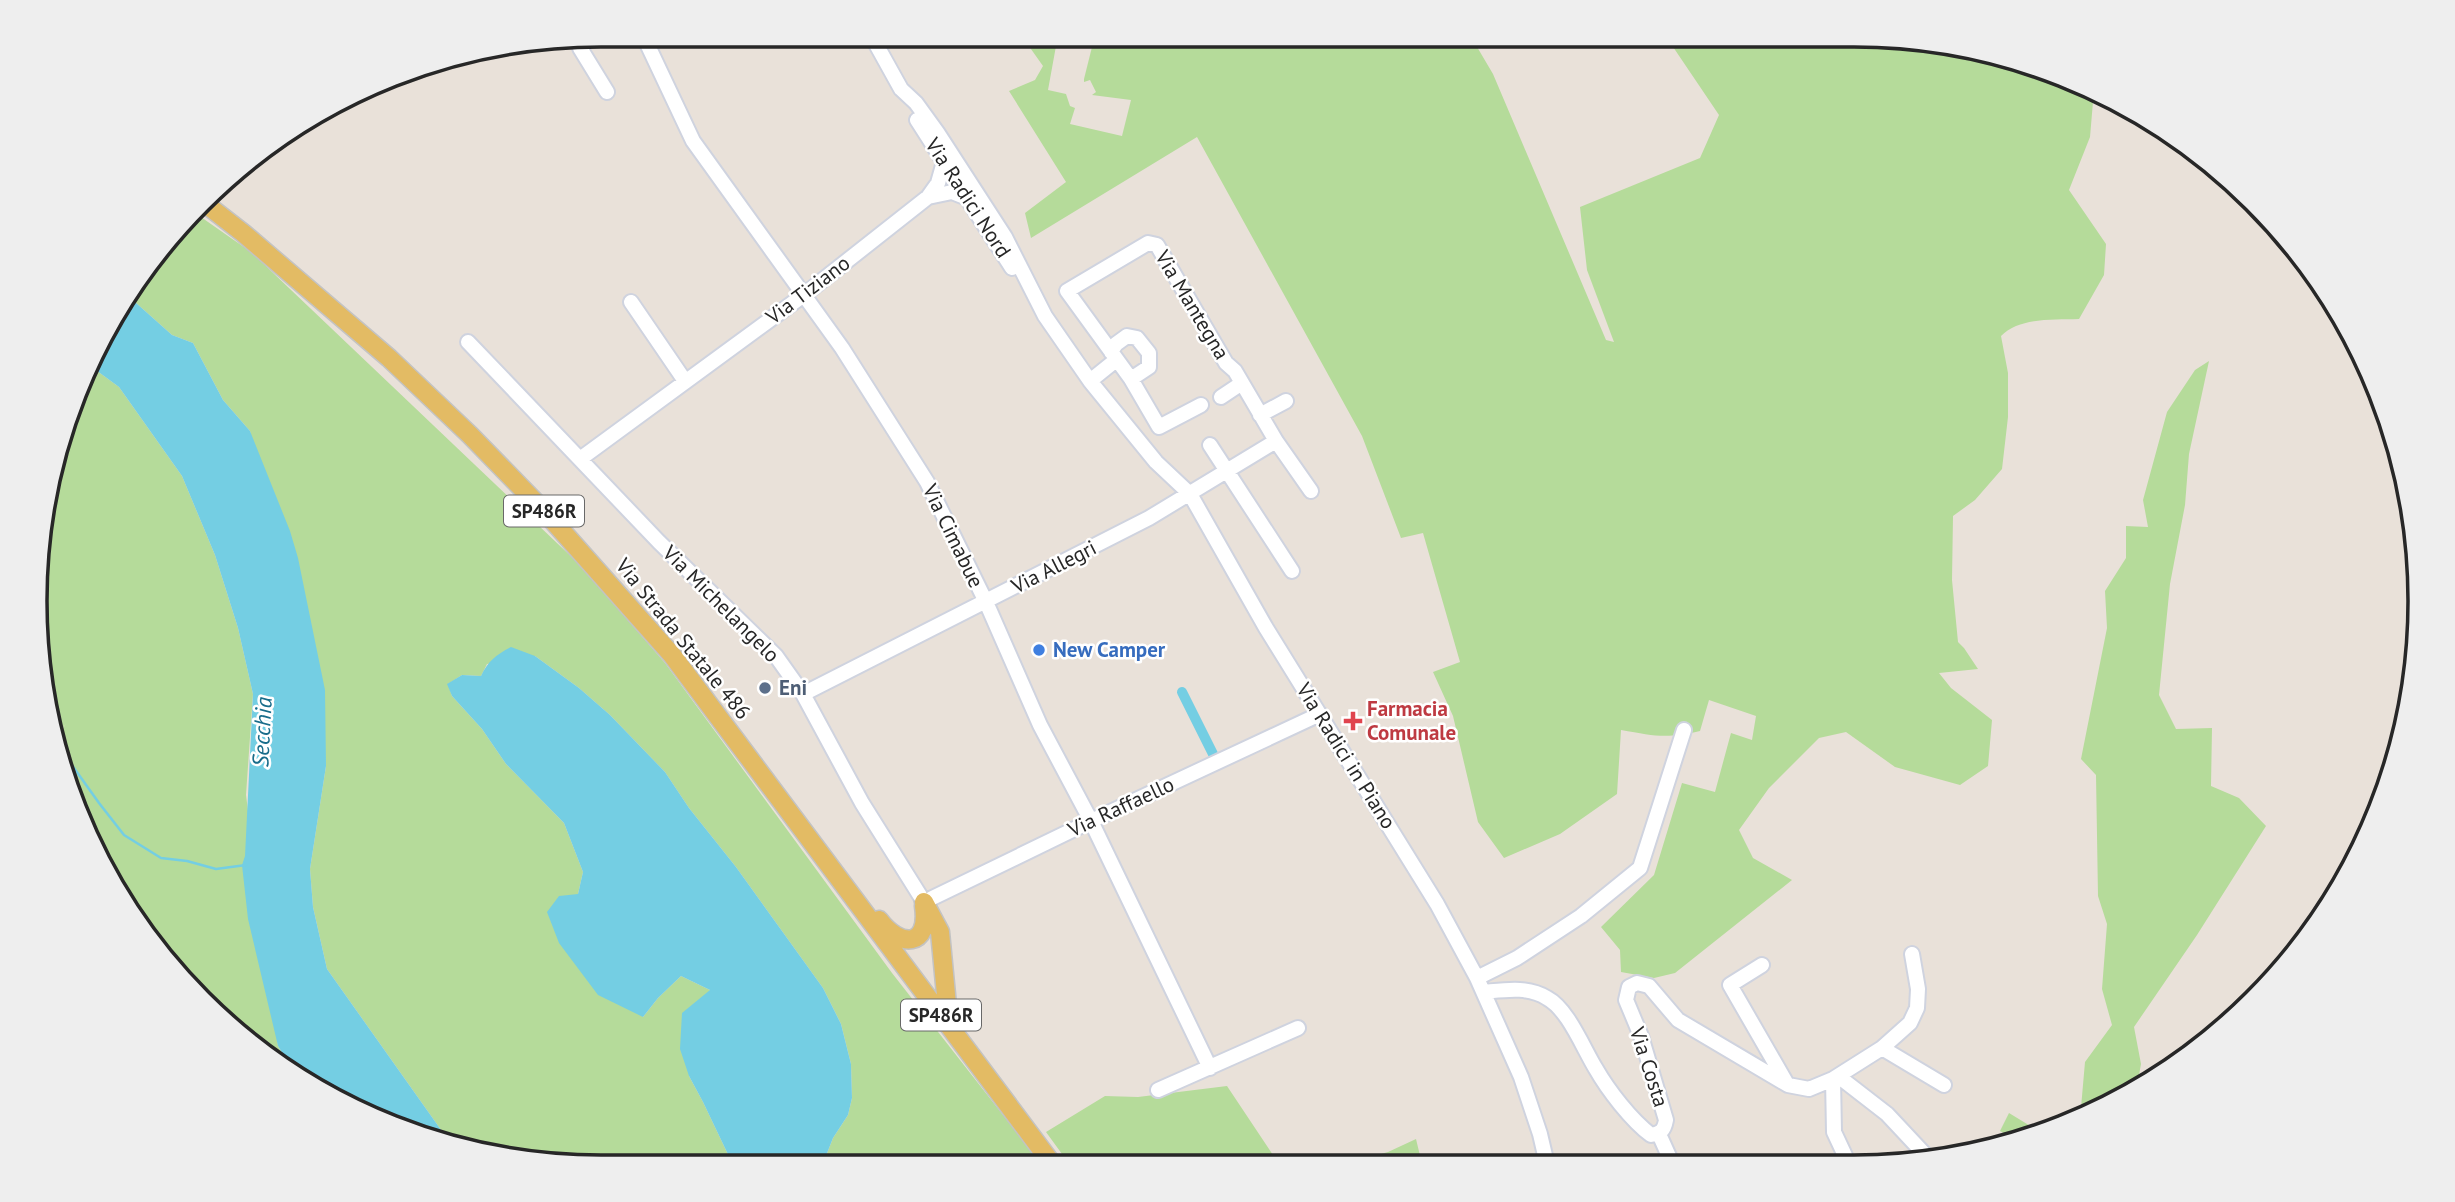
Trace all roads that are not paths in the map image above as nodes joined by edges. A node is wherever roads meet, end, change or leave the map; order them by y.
1 (649, 47) edge
2 (878, 47) edge
3 (580, 48) edge
4 (607, 92) dead end
5 (906, 93) junction
6 (926, 106) junction
7 (923, 129) junction
8 (944, 162) junction
9 (963, 173) joint
10 (928, 197) junction
11 (967, 198) junction
12 (210, 208) edge
13 (805, 294) junction
14 (631, 302) dead end
15 (1038, 306) junction
16 (468, 342) dead end
17 (1114, 356) junction
18 (1238, 377) junction
19 (1131, 379) junction
20 (685, 381) junction
21 (1090, 382) junction
22 (1221, 397) dead end
23 (1286, 401) dead end
24 (1201, 405) dead end
25 (1260, 415) junction
26 (1276, 441) junction
27 (1210, 445) dead end
28 (580, 459) junction
29 (1227, 471) junction
30 (1311, 491) dead end
31 (1190, 494) junction
32 (1292, 571) dead end
33 (986, 602) junction
34 (803, 694) junction
35 (1320, 714) junction
36 (1684, 730) dead end
37 (1091, 821) junction
38 (830, 865) junction
39 (924, 902) junction
40 (1912, 954) dead end
41 (1762, 965) dead end
42 (1477, 978) junction
43 (1484, 992) junction
44 (1298, 1028) dead end
45 (1886, 1044) junction
46 (1210, 1068) junction
47 (987, 1075) junction
48 (1836, 1077) junction
49 (1944, 1085) dead end
50 (1788, 1086) junction
51 (1158, 1090) dead end
52 (1659, 1134) junction
53 (1921, 1151) edge
54 (1046, 1155) edge
55 (1545, 1155) edge
56 (1668, 1155) edge
57 (1845, 1155) edge

1 - 13 street, Via Cimabue
2 - 5 street, Via Radici Nord
3 - 4 street
5 - 6 street, Via Radici Nord
5 - 7 street, Via Radici Nord
6 - 7 street
6 - 9 street, Via Radici Nord
7 - 8 street, Via Radici Nord
8 - 10 street
8 - 11 street, Via Radici Nord
9 - 15 street, Via Radici in Piano
10 - 11 street
10 - 13 street, Via Tiziano
11 - 15 street, Via Radici Nord
12 - 38 main road, Via Strada Statale 486 / SP486R
13 - 20 street, Via Tiziano
13 - 33 street, Via Cimabue
14 - 20 street
15 - 21 street, Via Radici in Piano
16 - 28 street, Via Michelangelo
17 - 18 street, Via Mantegna
17 - 19 street
17 - 19 street
17 - 21 street
18 - 22 street
18 - 25 street
19 - 24 street
20 - 28 street, Via Tiziano
21 - 31 street, Via Radici in Piano
23 - 25 street
25 - 26 street
26 - 29 street, Via Allegri
26 - 30 street
27 - 29 street
28 - 34 street, Via Michelangelo
29 - 31 street, Via Allegri
29 - 32 street
31 - 33 street, Via Allegri
31 - 35 street, Via Radici in Piano
33 - 34 street, Via Allegri
33 - 37 street, Via Cimabue
34 - 39 street, Via Michelangelo
35 - 37 street, Via Raffaello
35 - 42 street, Via Radici in Piano
36 - 42 street
37 - 39 street, Via Raffaello
37 - 46 street, Via Cimabue
38 - 39 main road
38 - 47 main road, Via Strada Statale 486 / SP486R
39 - 47 main road
40 - 45 street
41 - 50 street
42 - 43 street, Via Radici in Piano
43 - 52 street, Via Costa
43 - 55 street, Via Radici in Piano
44 - 46 street
45 - 48 street
45 - 49 street
46 - 51 street
47 - 54 main road, Via Strada Statale 486 / SP486R
48 - 50 street
48 - 53 street
48 - 57 street
50 - 52 street, Via Costa
52 - 56 street

